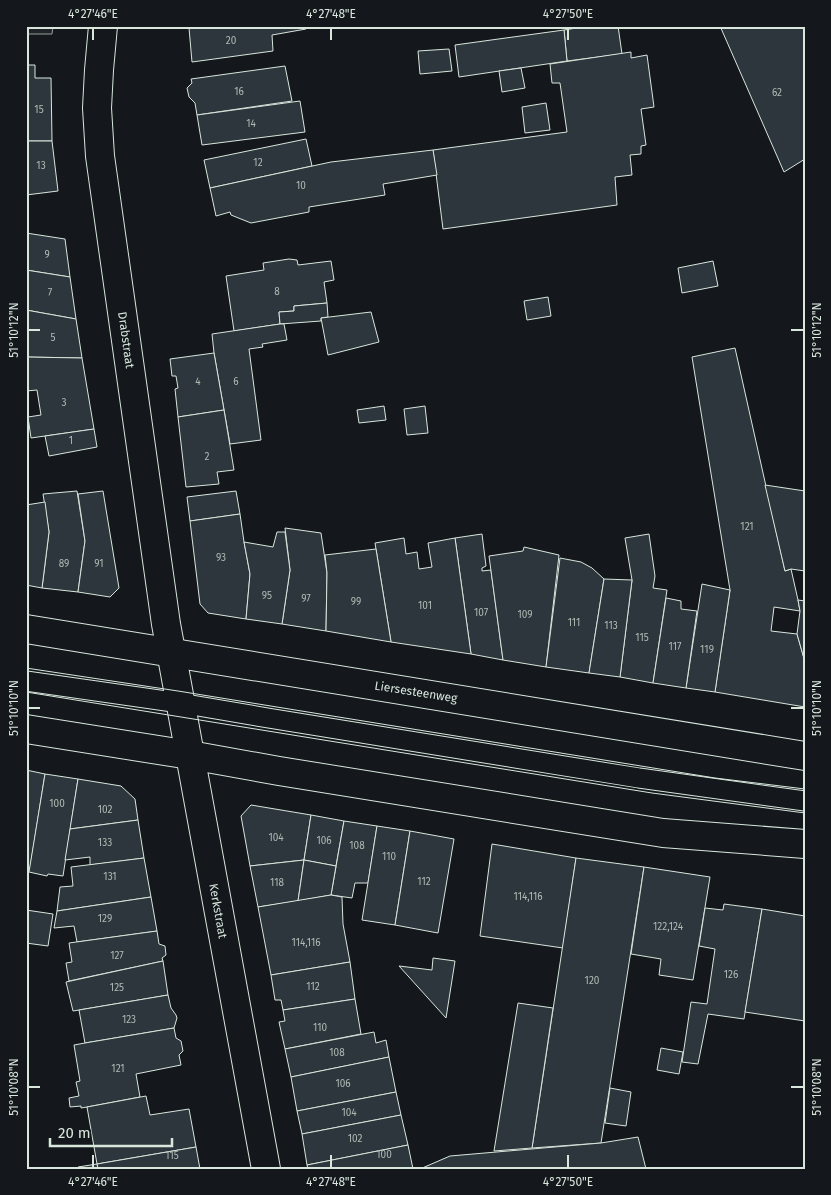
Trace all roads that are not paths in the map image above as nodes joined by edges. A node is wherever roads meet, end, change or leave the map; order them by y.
1 (103, 26) edge
2 (26, 629) edge
3 (171, 653) junction
4 (26, 681) edge
5 (180, 703) junction
6 (26, 730) edge
7 (190, 755) junction
8 (805, 756) edge
9 (805, 801) edge
10 (805, 844) edge
11 (266, 1169) edge

1 - 3 main road, Drabstraat
2 - 3 main road, Liersesteenweg
3 - 5 main road, Kerkstraat
3 - 8 main road, Liersesteenweg
4 - 5 lane
5 - 7 main road, Kerkstraat
5 - 9 lane
6 - 7 main road
7 - 10 main road
7 - 11 main road, Kerkstraat

